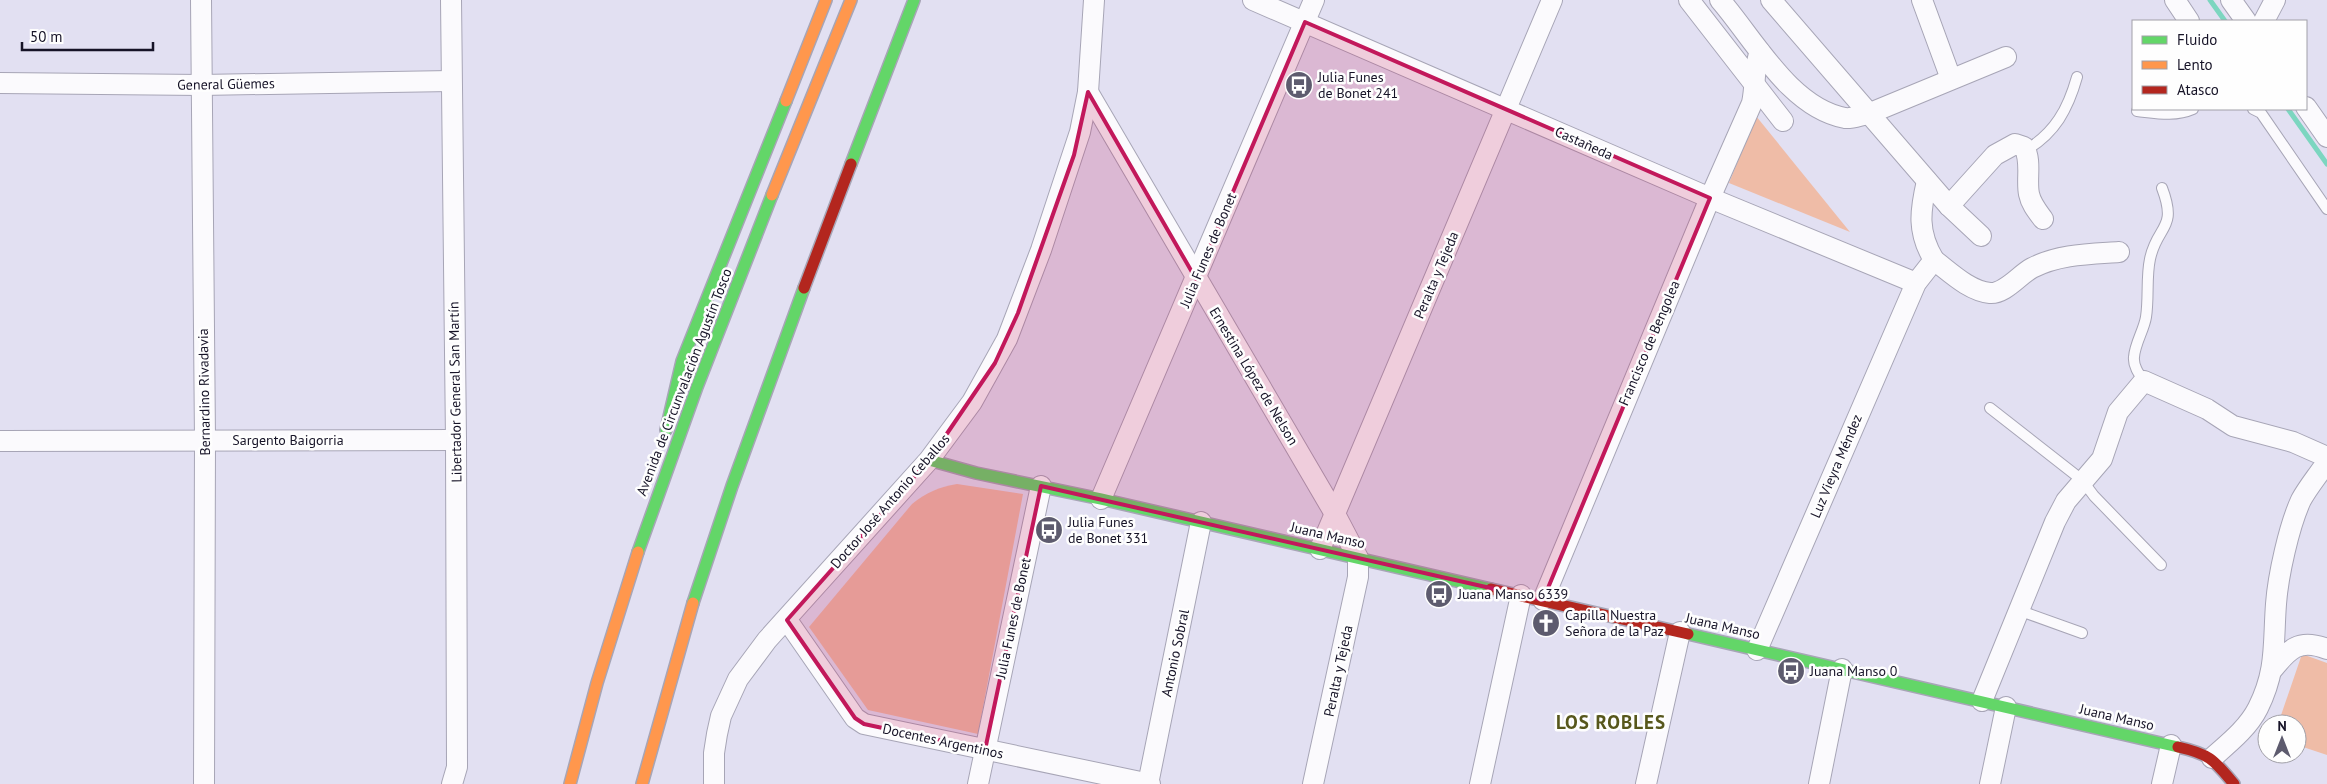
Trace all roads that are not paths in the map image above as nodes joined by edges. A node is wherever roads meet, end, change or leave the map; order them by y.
1 (201, 0) edge
2 (451, 0) edge
3 (826, 0) edge
4 (851, 0) edge
5 (914, 0) edge
6 (926, 0) edge
7 (1094, 0) edge
8 (1253, 0) edge
9 (1314, 0) edge
10 (1552, 0) edge
11 (1689, 0) edge
12 (1770, 0) edge
13 (1922, 0) edge
14 (2174, 0) edge
15 (2231, 0) edge
16 (2275, 0) edge
17 (1726, 2) edge
18 (2188, 20) edge
19 (2245, 20) edge
20 (2265, 20) edge
21 (1305, 22) junction
22 (1709, 25) junction
23 (1760, 52) junction
24 (2006, 57) dead end
25 (885, 77) junction
26 (2077, 77) dead end
27 (1951, 79) junction
28 (452, 81) junction
29 (0, 83) edge
30 (201, 85) junction
31 (1756, 87) junction
32 (1088, 92) junction
33 (2307, 108) edge
34 (1506, 109) junction
35 (2137, 110) dead end
36 (2191, 110) edge
37 (2255, 110) edge
38 (1868, 114) junction
39 (1783, 121) dead end
40 (2327, 137) edge
41 (2026, 150) junction
42 (1927, 181) junction
43 (2162, 188) dead end
44 (1710, 198) junction
45 (1949, 206) junction
46 (2327, 208) edge
47 (2043, 219) dead end
48 (1981, 236) dead end
49 (2119, 252) dead end
50 (1934, 260) junction
51 (1196, 279) junction
52 (1916, 283) junction
53 (2144, 381) junction
54 (1990, 408) dead end
55 (205, 440) junction
56 (456, 440) junction
57 (0, 441) edge
58 (2327, 457) edge
59 (929, 460) junction
60 (2327, 466) edge
61 (2082, 480) junction
62 (1041, 486) junction
63 (1100, 499) junction
64 (1335, 514) junction
65 (1202, 522) junction
66 (639, 549) junction
67 (1320, 549) junction
68 (1358, 558) junction
69 (2161, 565) dead end
70 (1520, 595) junction
71 (1543, 600) junction
72 (2018, 610) junction
73 (2276, 610) junction
74 (786, 620) junction
75 (1680, 632) junction
76 (2082, 633) dead end
77 (2322, 647) edge
78 (1757, 650) junction
79 (1842, 669) junction
80 (2272, 670) junction
81 (1982, 701) junction
82 (2006, 707) junction
83 (2171, 745) junction
84 (985, 750) junction
85 (2212, 758) junction
86 (204, 784) edge
87 (452, 784) edge
88 (570, 784) edge
89 (642, 784) edge
90 (714, 784) edge
91 (978, 784) edge
92 (1149, 784) edge
93 (1313, 784) edge
94 (1480, 784) edge
95 (1646, 784) edge
96 (1819, 784) edge
97 (1990, 784) edge
98 (2162, 784) edge
99 (2234, 784) edge

1 - 30 street, Bernardino Rivadavia
2 - 28 street, Libertador General San Martín
3 - 66 main road
4 - 66 main road, Avenida de Circunvalación Agustín Tosco
5 - 25 main road
6 - 25 main road
7 - 32 street, Doctor José Antonio Ceballos
8 - 21 street, Castañeda
9 - 21 street, Julia Funes de Bonet
10 - 34 street, Peralta y Tejeda
11 - 22 street
12 - 38 street
13 - 27 street
14 - 18 street
15 - 19 street
16 - 20 street
17 - 22 street
17 - 23 street
21 - 34 street, Castañeda
21 - 51 street, Julia Funes de Bonet
22 - 31 street
23 - 31 street, Francisco de Bengolea
23 - 38 street
24 - 27 street
25 - 89 main road
26 - 41 lane
27 - 38 street
28 - 30 street, General Güemes
28 - 56 street, Libertador General San Martín
29 - 30 street, General Güemes
30 - 55 street, Bernardino Rivadavia
31 - 39 street
31 - 44 street, Francisco de Bengolea
32 - 51 street, Ernestina López de Nelson
32 - 59 street, Doctor José Antonio Ceballos
33 - 40 street
34 - 44 street, Castañeda
34 - 64 street, Peralta y Tejeda
35 - 36 lane
37 - 46 lane
38 - 42 street
41 - 45 street
41 - 47 street
42 - 45 street
42 - 50 street
43 - 53 lane
44 - 52 street, Castañeda
44 - 71 street, Francisco de Bengolea
45 - 48 street
49 - 50 street
50 - 52 street, Luz Vieyra Méndez
51 - 63 street, Julia Funes de Bonet
51 - 64 street, Ernestina López de Nelson
52 - 78 street, Luz Vieyra Méndez
53 - 58 street
53 - 61 street
54 - 61 lane
55 - 56 street, Sargento Baigorria
55 - 57 street, Sargento Baigorria
55 - 86 street, Bernardino Rivadavia
56 - 87 street, Libertador General San Martín
59 - 62 main road, Juana Manso
59 - 74 street, Doctor José Antonio Ceballos
60 - 73 street
61 - 69 lane
61 - 72 street
62 - 63 main road, Juana Manso
62 - 84 street, Julia Funes de Bonet
63 - 65 main road, Juana Manso
64 - 67 street, Peralta y Tejeda
64 - 68 street, Ernestina López de Nelson
65 - 67 main road, Juana Manso
65 - 92 street, Antonio Sobral
66 - 88 main road, Avenida de Circunvalación Agustín Tosco
67 - 68 main road, Juana Manso
68 - 70 main road, Juana Manso
68 - 93 street, Peralta y Tejeda
70 - 71 main road, Juana Manso
70 - 94 street
71 - 75 main road, Juana Manso
72 - 76 lane
72 - 81 street
73 - 77 street
73 - 80 street
74 - 84 street, Docentes Argentinos
74 - 90 street, Doctor José Antonio Ceballos
75 - 78 main road, Juana Manso
75 - 95 street
77 - 80 street
78 - 79 main road, Juana Manso
79 - 81 main road, Juana Manso
79 - 96 street
80 - 85 street
81 - 82 main road, Juana Manso
82 - 83 main road, Juana Manso
82 - 97 street
83 - 85 main road, Juana Manso
83 - 98 street
84 - 91 street, Julia Funes de Bonet
84 - 92 street, Docentes Argentinos
85 - 99 main road, Juana Manso

